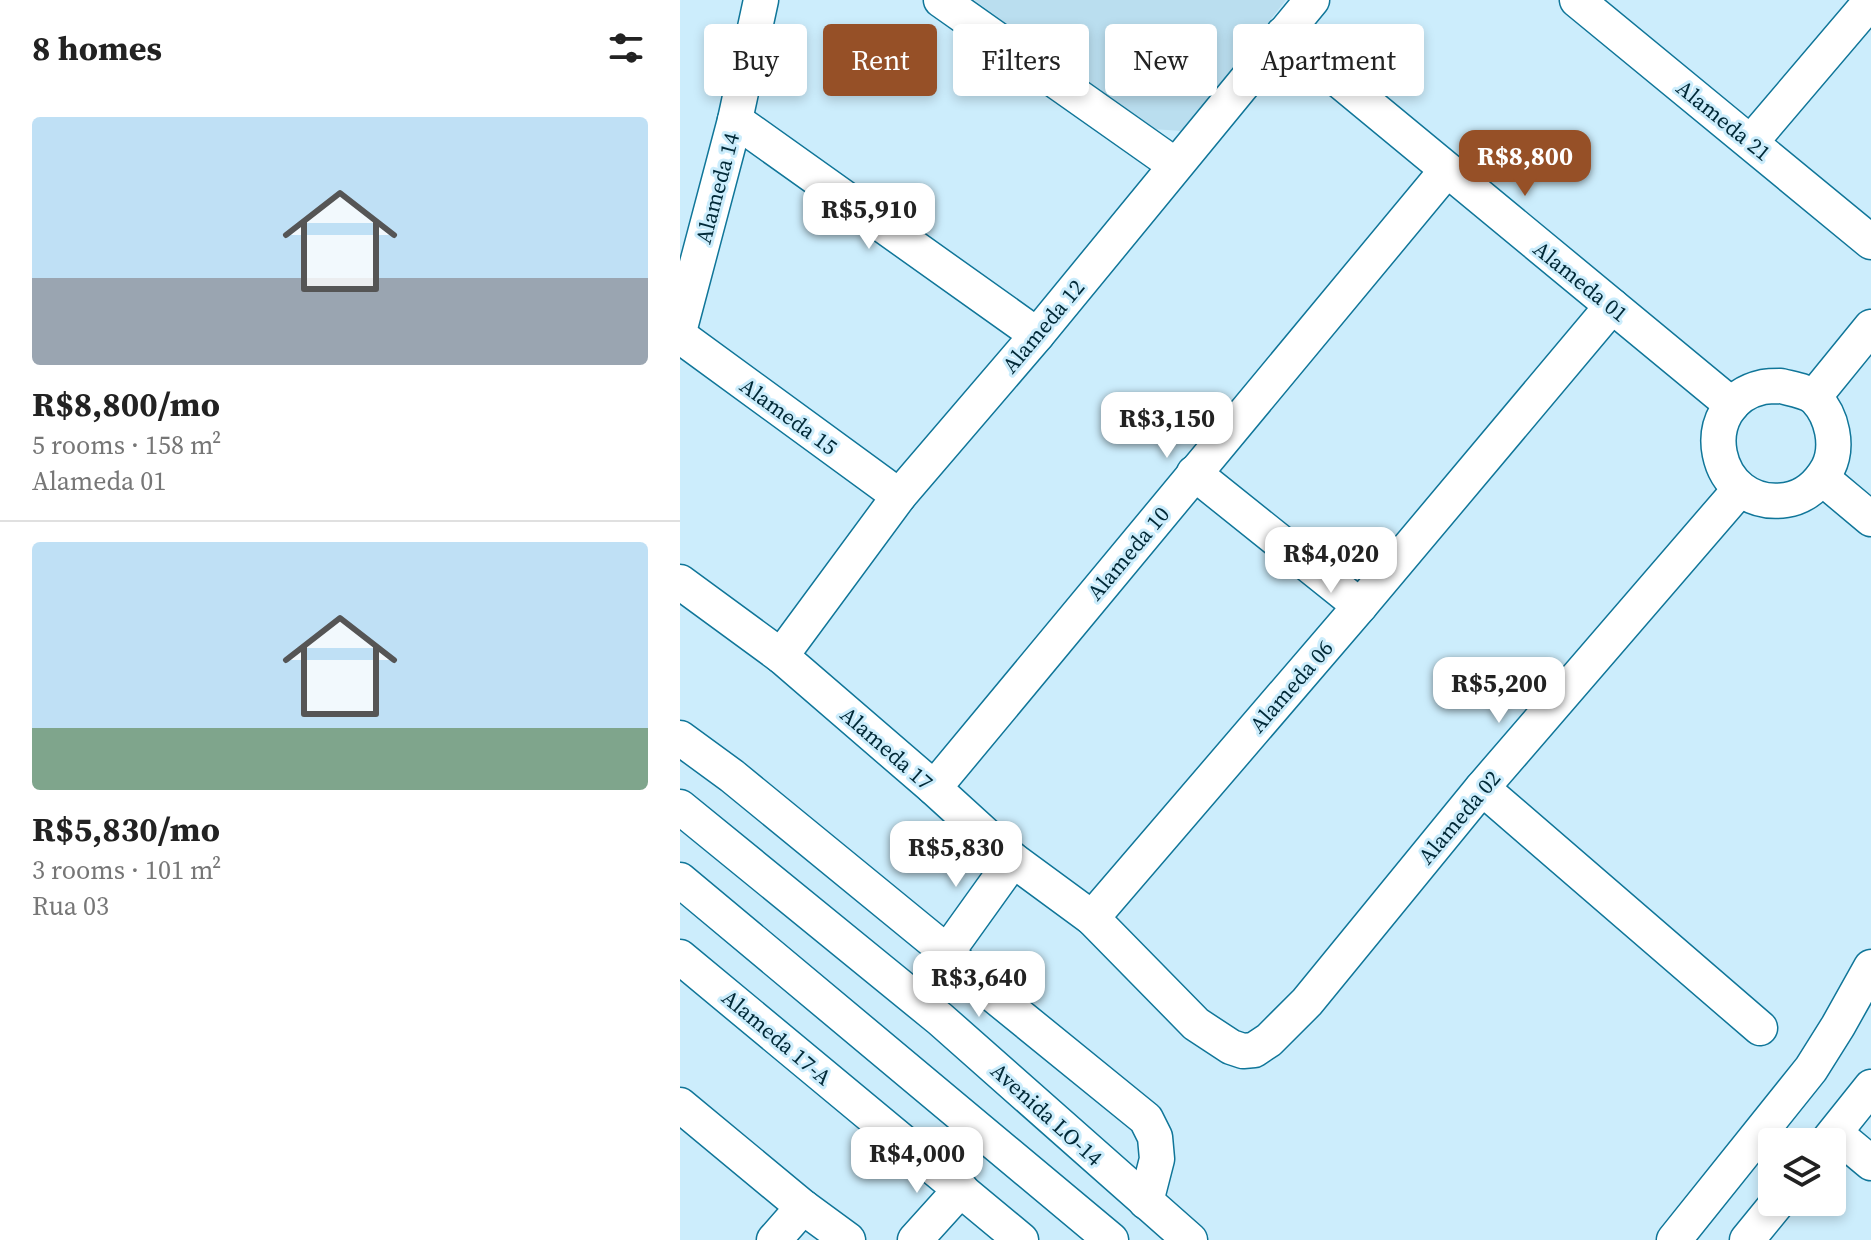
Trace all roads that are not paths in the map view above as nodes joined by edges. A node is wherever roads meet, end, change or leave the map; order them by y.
1 (761, 0) edge
2 (941, 0) edge
3 (1312, 0) edge
4 (1871, 1) edge
5 (1582, 2) edge
6 (1292, 24) edge
7 (1233, 95) edge
8 (1357, 96) edge
9 (735, 120) junction
10 (1751, 142) junction
11 (1175, 165) junction
12 (1446, 171) junction
13 (1871, 242) edge
14 (1612, 306) junction
15 (1871, 327) edge
16 (680, 328) edge
17 (1037, 335) junction
18 (680, 336) edge
19 (1814, 397) junction
20 (1732, 405) junction
21 (1194, 473) junction
22 (1822, 478) junction
23 (1740, 489) junction
24 (899, 496) junction
25 (1871, 519) edge
26 (680, 582) edge
27 (1360, 606) junction
28 (781, 656) junction
29 (680, 738) edge
30 (934, 788) junction
31 (1482, 788) junction
32 (680, 807) edge
33 (1013, 860) junction
34 (680, 880) edge
35 (1092, 918) junction
36 (947, 952) junction
37 (680, 957) edge
38 (1871, 967) edge
39 (975, 980) junction
40 (1307, 1002) joint
41 (940, 1019) junction
42 (1760, 1028) dead end
43 (1871, 1087) edge
44 (680, 1105) edge
45 (1838, 1128) edge
46 (1846, 1147) edge
47 (1871, 1163) edge
48 (961, 1189) junction
49 (1146, 1202) junction
50 (803, 1207) junction
51 (1767, 1216) edge
52 (774, 1240) edge
53 (848, 1240) edge
54 (915, 1240) edge
55 (1021, 1240) edge
56 (1111, 1240) edge
57 (1190, 1240) edge
58 (1674, 1240) edge
59 (1747, 1240) edge

1 - 9 street, Alameda 14
2 - 11 street
3 - 6 street, Alameda 12
4 - 10 street
5 - 10 street, Alameda 21
7 - 11 street, Alameda 12
8 - 12 street, Alameda 01
9 - 16 street, Alameda 14
9 - 17 street
10 - 13 street, Alameda 21
11 - 17 street, Alameda 12
12 - 14 street, Alameda 01
12 - 21 street, Alameda 10
14 - 20 street, Alameda 01
14 - 27 street, Alameda 06
15 - 19 street
17 - 24 street, Alameda 12
18 - 24 street, Alameda 15
19 - 20 street
19 - 22 street
20 - 23 street
21 - 27 street
21 - 30 street, Alameda 10
22 - 23 street
22 - 25 street
23 - 31 street, Alameda 02
24 - 28 street, Alameda 12
26 - 28 street, Alameda 17
27 - 35 street, Alameda 06
28 - 30 street, Alameda 17
29 - 36 street
30 - 33 street, Alameda 17
31 - 40 street, Alameda 02
31 - 42 street
32 - 41 street, Avenida LO-14
33 - 35 street, Alameda 17
33 - 36 street
34 - 56 street
35 - 40 street, Alameda 17
36 - 39 street
37 - 48 street, Alameda 17-A
38 - 58 street
39 - 41 street
39 - 49 street
41 - 49 street, Avenida LO-14
43 - 45 street
44 - 50 street
46 - 47 street
48 - 54 street
48 - 55 street, Alameda 17-A
49 - 57 street, Avenida LO-14
50 - 52 street
50 - 53 street
51 - 59 street

